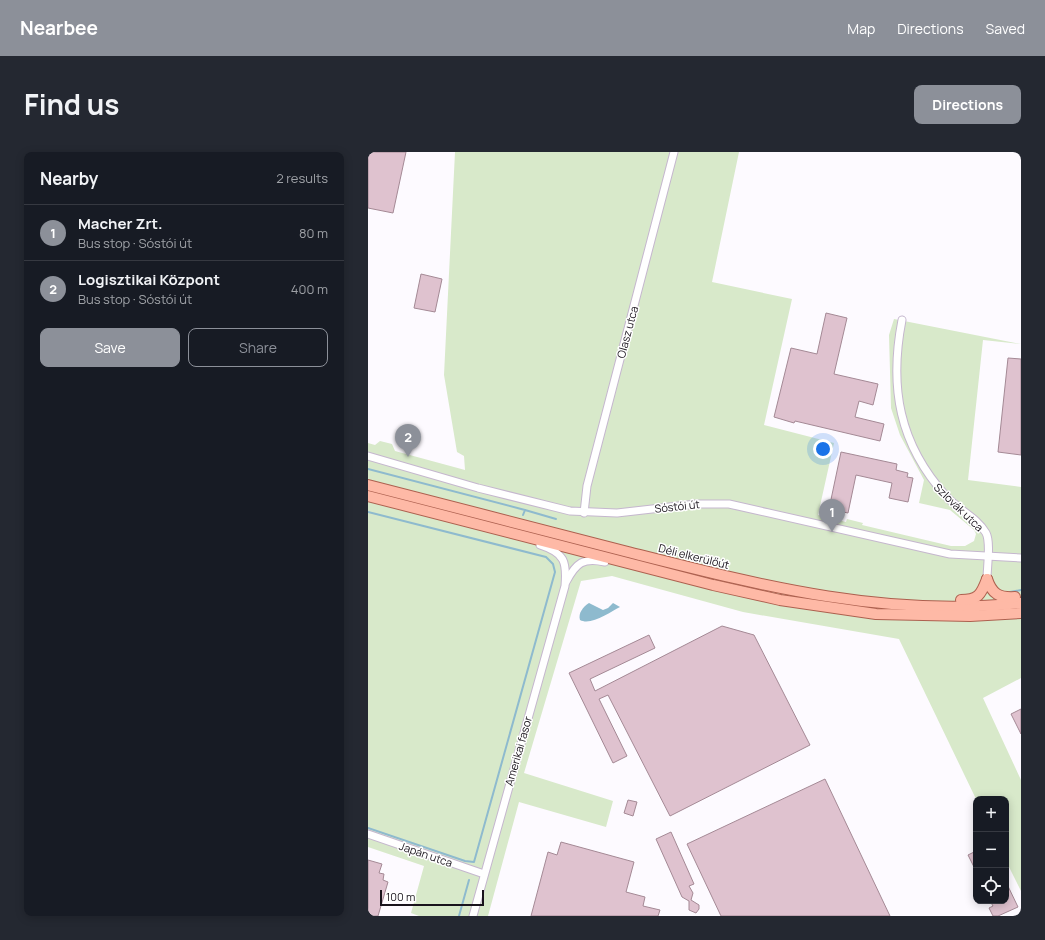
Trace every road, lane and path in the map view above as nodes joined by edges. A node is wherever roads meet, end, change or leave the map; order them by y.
1 (674, 152) edge
2 (902, 320) dead end
3 (368, 456) edge
4 (368, 485) edge
5 (368, 496) edge
6 (584, 513) junction
7 (506, 532) junction
8 (987, 557) junction
9 (1021, 558) edge
10 (647, 567) junction
11 (987, 579) junction
12 (565, 586) junction
13 (1021, 597) edge
14 (1021, 603) edge
15 (932, 606) junction
16 (1021, 613) edge
17 (368, 834) edge
18 (484, 874) junction
19 (473, 916) edge

1 - 6 street, Olasz utca
2 - 8 street, Szlovák utca
3 - 6 street, Sóstói út
4 - 15 main road, Déli elkerülőút
5 - 7 main road, Déli elkerülőút
6 - 8 street, Sóstói út
7 - 10 main road, Déli elkerülőút
7 - 12 street
8 - 9 street
8 - 11 street, Szlovák utca
10 - 12 street
10 - 16 main road, Déli elkerülőút
11 - 13 main road
11 - 15 main road
12 - 18 street, Amerikai fasor
14 - 15 main road, Déli elkerülőút
17 - 18 street, Japán utca
18 - 19 street, Amerikai fasor

